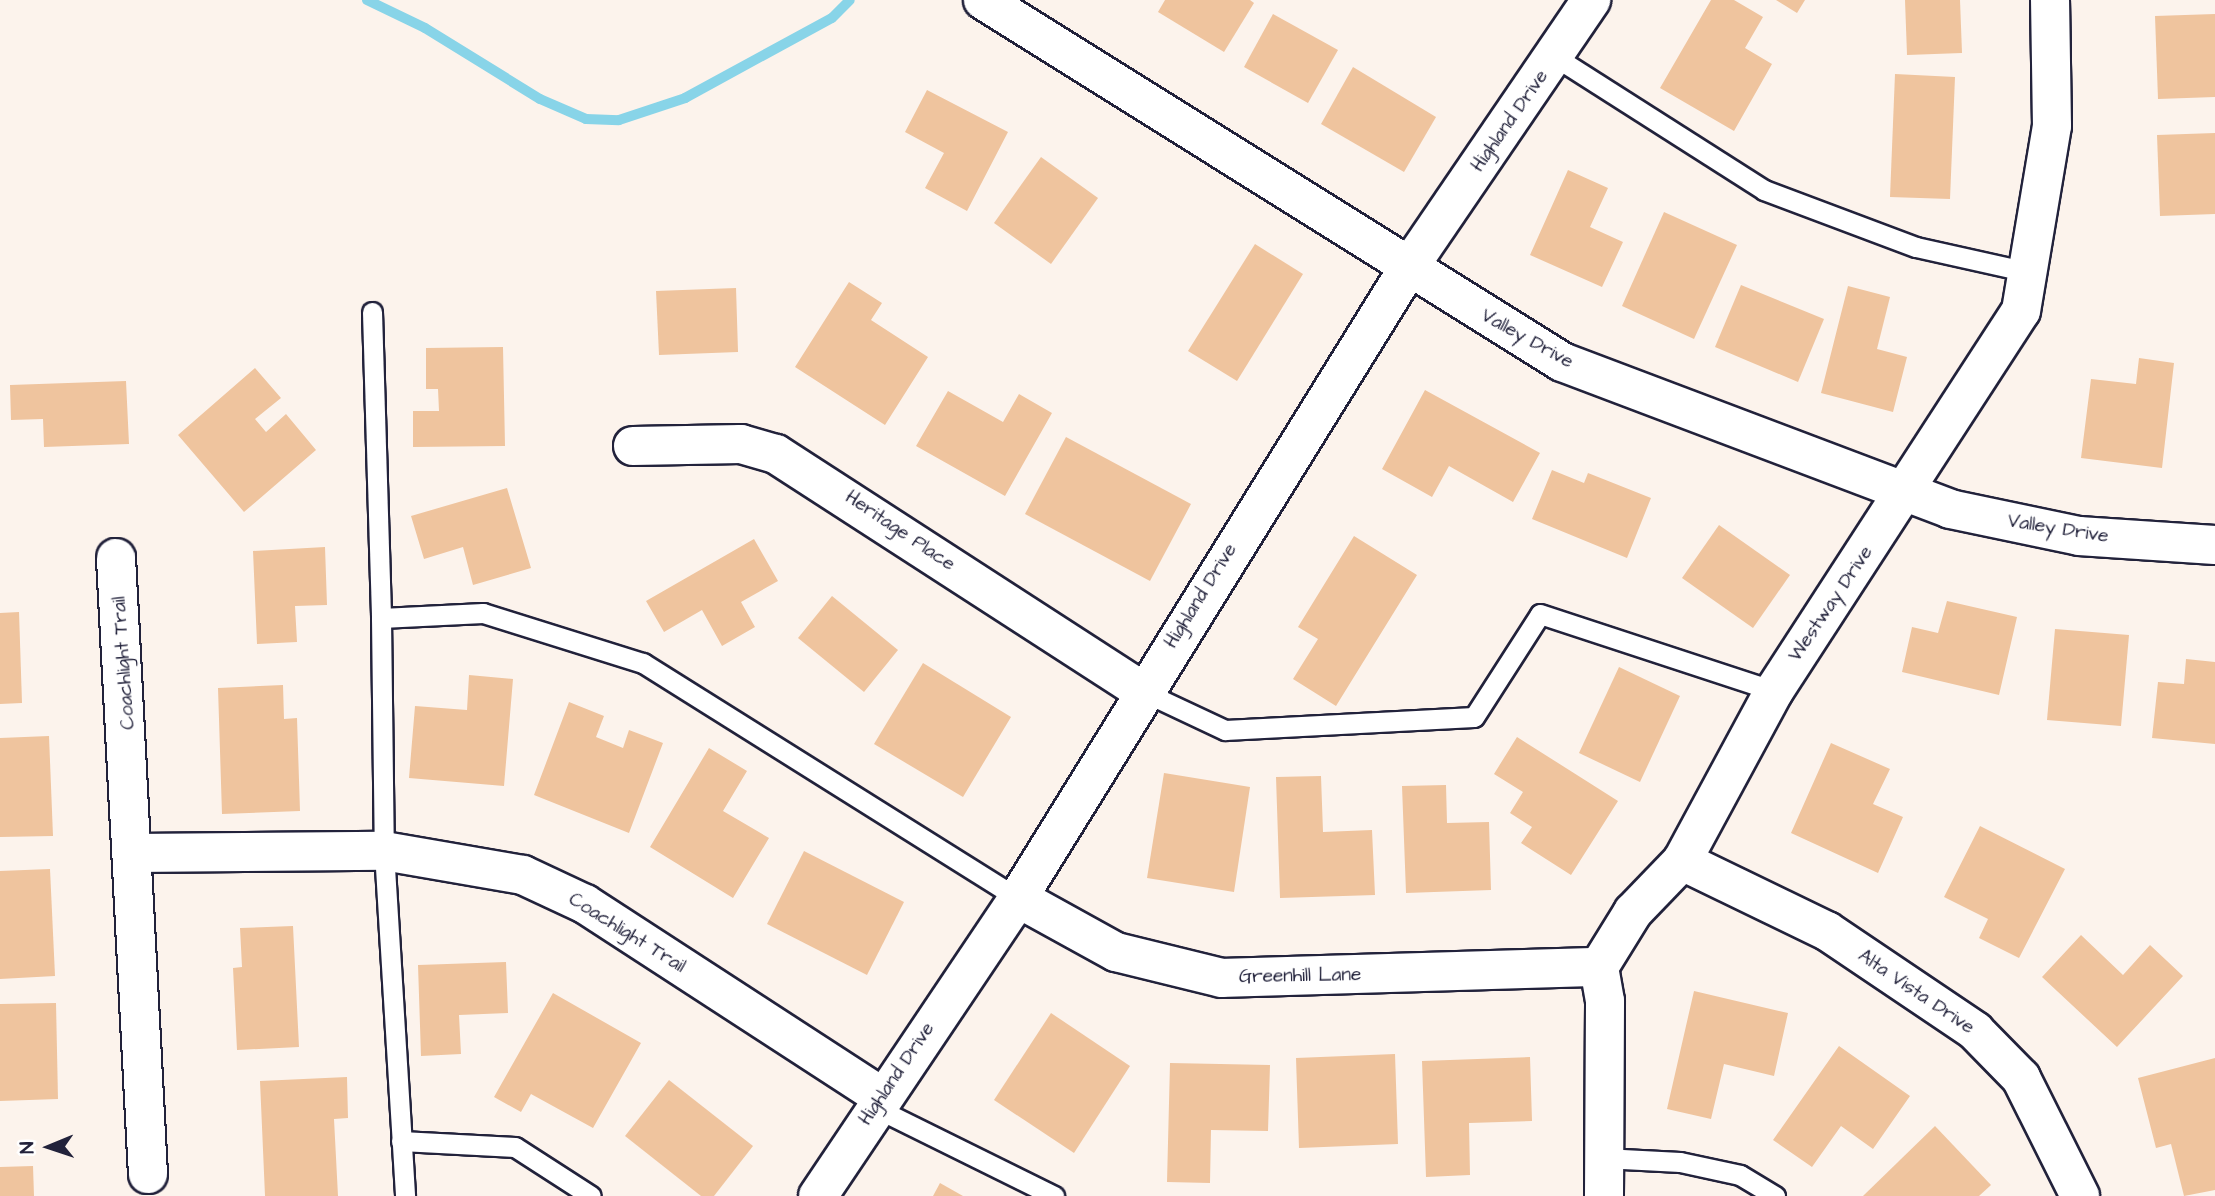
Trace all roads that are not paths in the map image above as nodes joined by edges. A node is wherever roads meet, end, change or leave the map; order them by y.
1 (983, 0) edge
2 (1591, 0) edge
3 (2050, 0) edge
4 (1554, 56) junction
5 (1406, 270) junction
6 (2028, 272) junction
7 (372, 312) dead end
8 (633, 446) dead end
9 (1904, 494) junction
10 (2215, 545) edge
11 (116, 558) dead end
12 (381, 618) junction
13 (1142, 691) junction
14 (1774, 691) junction
15 (384, 851) junction
16 (134, 853) junction
17 (1682, 860) junction
18 (1018, 898) junction
19 (1599, 967) junction
20 (878, 1101) junction
21 (401, 1142) junction
22 (1603, 1158) junction
23 (148, 1174) dead end
24 (405, 1196) edge
25 (591, 1196) edge
26 (818, 1196) edge
27 (1054, 1196) edge
28 (1604, 1196) edge
29 (1775, 1196) edge
30 (2080, 1196) edge

1 - 5 street, Valley Drive
2 - 4 street, Highland Drive
3 - 6 street, Westway Drive
4 - 5 street, Highland Drive
4 - 6 lane
5 - 9 street, Valley Drive
5 - 13 street, Highland Drive
6 - 9 street, Westway Drive
7 - 12 lane
8 - 13 street, Heritage Place
9 - 10 street, Valley Drive
9 - 14 street, Westway Drive
11 - 16 street, Coachlight Trail
12 - 15 lane
12 - 18 lane
13 - 14 lane
13 - 18 street, Highland Drive
14 - 17 street, Westway Drive
15 - 16 street, Coachlight Trail
15 - 20 street, Coachlight Trail
15 - 21 lane
16 - 23 street, Coachlight Trail
17 - 19 street, Westway Drive
17 - 30 street, Alta Vista Drive
18 - 19 street, Greenhill Lane
18 - 20 street, Highland Drive
19 - 22 street
20 - 26 street, Highland Drive
20 - 27 lane
21 - 24 lane
21 - 25 lane
22 - 28 street
22 - 29 lane

